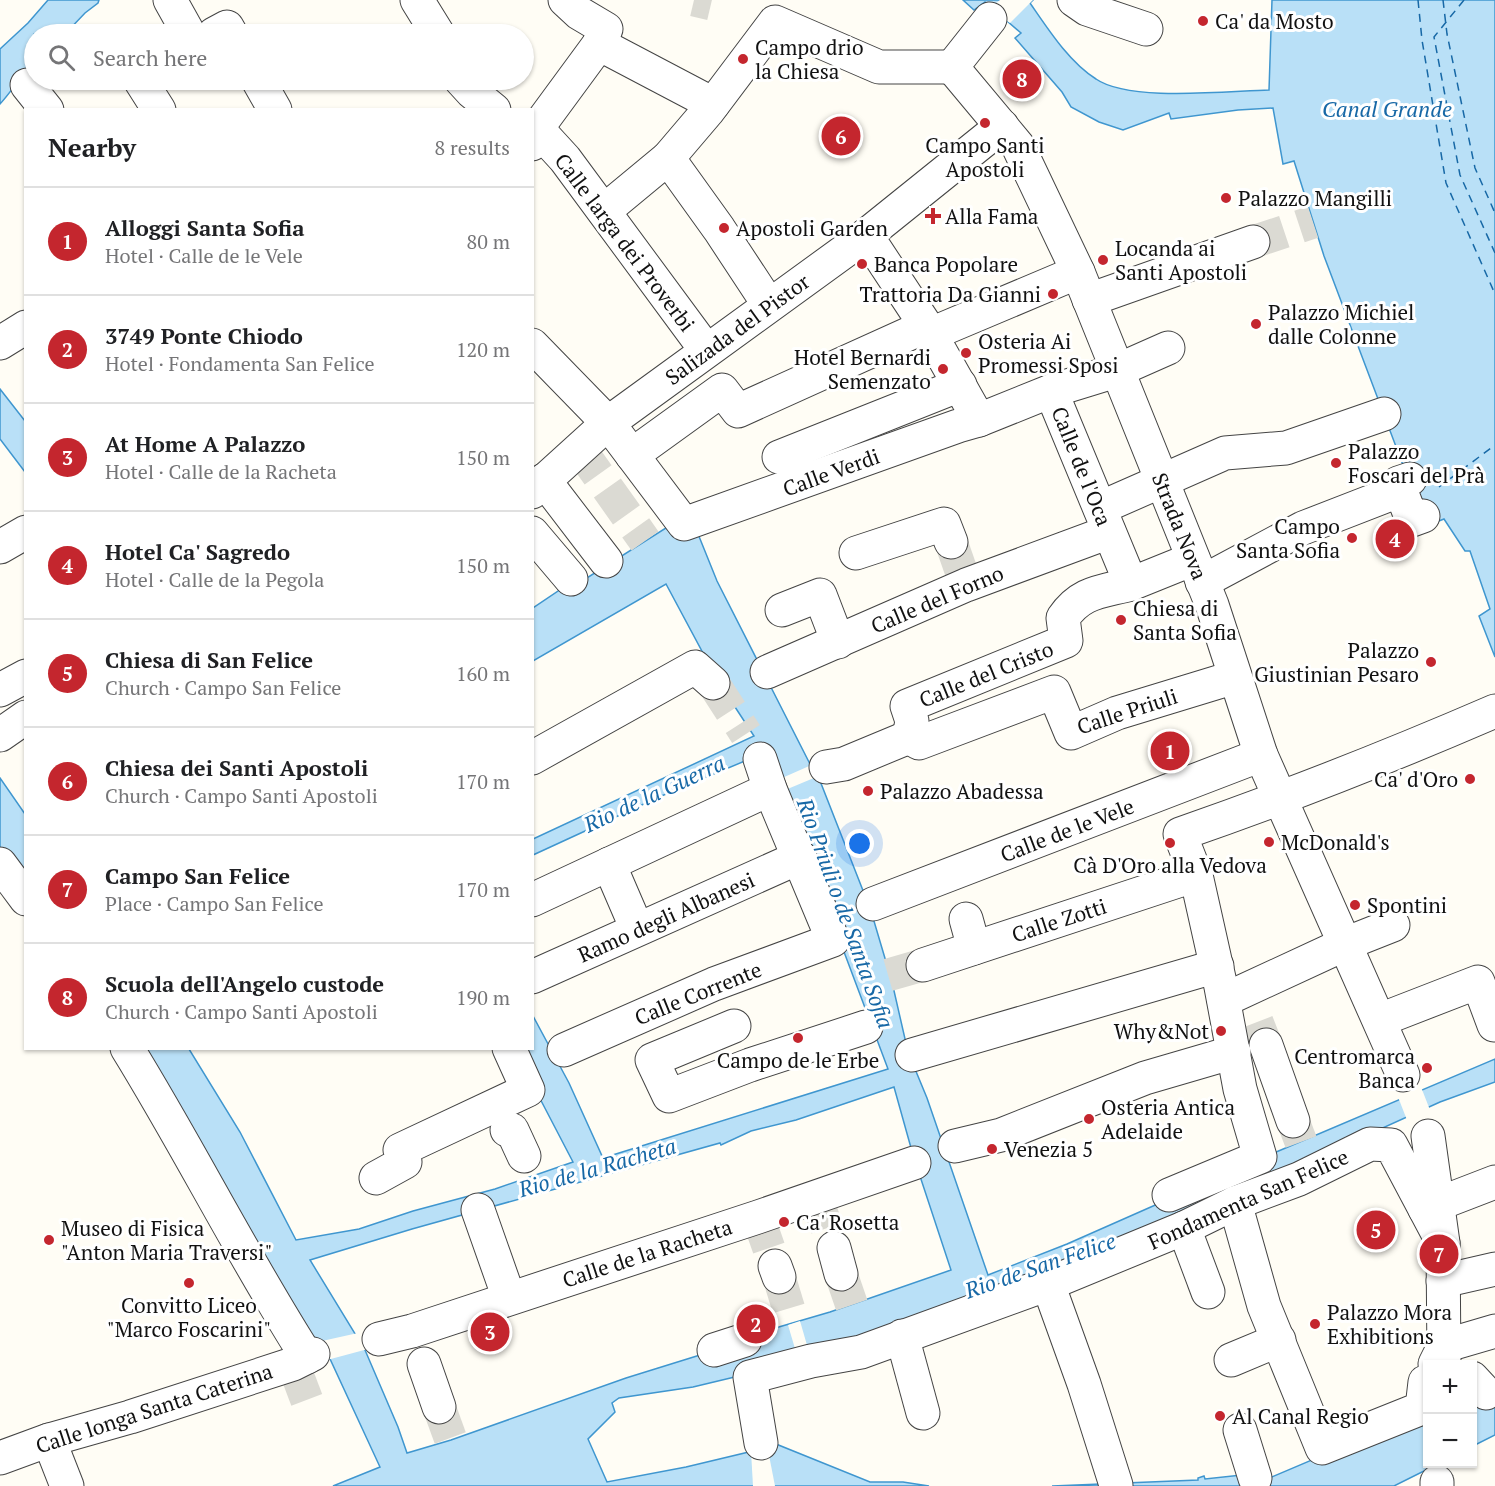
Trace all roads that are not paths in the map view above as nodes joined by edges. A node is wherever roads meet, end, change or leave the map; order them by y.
1 (170, 0) edge
2 (1080, 2) edge
3 (572, 7) edge
4 (990, 19) dead end
5 (183, 24) edge
6 (1146, 29) dead end
7 (599, 44) junction
8 (952, 67) junction
9 (146, 90) edge
10 (264, 90) edge
11 (713, 104) junction
12 (158, 108) edge
13 (274, 108) edge
14 (1010, 136) junction
15 (536, 138) edge
16 (668, 159) junction
17 (604, 211) junction
18 (866, 235) junction
19 (1253, 242) tunnel mouth
20 (1083, 286) junction
21 (770, 305) junction
22 (24, 328) edge
23 (929, 330) junction
24 (0, 343) edge
25 (1168, 348) dead end
26 (706, 350) junction
27 (539, 365) edge
28 (1116, 371) junction
29 (960, 385) junction
30 (1051, 391) junction
31 (1384, 414) dead end
32 (980, 420) junction
33 (608, 423) junction
34 (632, 455) junction
35 (779, 457) dead end
36 (1162, 481) junction
37 (538, 486) edge
38 (1411, 497) dead end
39 (1105, 520) junction
40 (24, 533) edge
41 (947, 533) dead end
42 (534, 535) edge
43 (0, 547) edge
44 (856, 553) dead end
45 (606, 561) dead end
46 (1198, 571) junction
47 (571, 579) dead end
48 (1131, 584) junction
49 (782, 610) dead end
50 (838, 642) junction
51 (767, 672) dead end
52 (24, 677) edge
53 (1235, 677) junction
54 (713, 683) tunnel mouth
55 (0, 690) edge
56 (1495, 711) edge
57 (24, 718) edge
58 (0, 735) edge
59 (909, 738) junction
60 (1261, 756) junction
61 (534, 757) edge
62 (826, 767) dead end
63 (1279, 800) junction
64 (800, 857) junction
65 (609, 864) junction
66 (1196, 875) junction
67 (534, 899) edge
68 (873, 904) dead end
69 (1393, 925) dead end
70 (637, 929) junction
71 (1335, 949) junction
72 (923, 964) tunnel mouth
73 (534, 976) edge
74 (714, 984) junction
75 (1221, 984) junction
76 (1380, 1020) junction
77 (1494, 1024) edge
78 (734, 1026) junction
79 (866, 1027) dead end
80 (1232, 1043) junction
81 (1266, 1045) tunnel mouth
82 (128, 1050) edge
83 (510, 1050) edge
84 (564, 1050) dead end
85 (912, 1055) dead end
86 (751, 1067) junction
87 (1403, 1074) dead end
88 (1293, 1121) tunnel mouth
89 (955, 1146) dead end
90 (914, 1162) dead end
91 (376, 1178) dead end
92 (1495, 1182) edge
93 (1169, 1195) dead end
94 (1442, 1201) junction
95 (1235, 1203) junction
96 (478, 1210) dead end
97 (1184, 1228) junction
98 (1495, 1269) edge
99 (1451, 1279) junction
100 (1048, 1284) junction
101 (1208, 1292) dead end
102 (509, 1298) junction
103 (902, 1336) junction
104 (379, 1339) dead end
105 (745, 1340) dead end
106 (1279, 1340) junction
107 (714, 1350) dead end
108 (1231, 1360) dead end
109 (1445, 1360) edge
110 (424, 1364) dead end
111 (1423, 1381) edge
112 (440, 1407) tunnel mouth
113 (923, 1413) dead end
114 (1240, 1430) dead end
115 (49, 1440) junction
116 (760, 1443) dead end
117 (0, 1458) edge
118 (1255, 1478) dead end
119 (1116, 1485) edge
120 (67, 1486) edge

1 - 5 street
2 - 6 street
3 - 7 street
4 - 8 street
7 - 11 street
7 - 15 street
8 - 11 street
8 - 14 street
9 - 12 street
10 - 13 street
11 - 16 street
14 - 18 street
14 - 20 street, Strada Nova
15 - 17 street, Calle larga dei Proverbi
16 - 17 street
16 - 21 street
17 - 26 street, Calle larga dei Proverbi
18 - 21 street, Salizada del Pistor
18 - 23 street
19 - 20 street
20 - 23 street
20 - 28 street, Strada Nova
21 - 26 street, Salizada del Pistor
22 - 24 street
23 - 29 street
23 - 34 street
25 - 28 street
26 - 33 street, Salizada del Pistor
27 - 33 street
28 - 30 street
28 - 36 street, Strada Nova
29 - 32 street
29 - 35 street
30 - 32 street, Calle de l'Oca
30 - 39 street, Calle de l'Oca
31 - 36 street, Calle del Forno
32 - 34 street, Calle Verdi
33 - 34 street
33 - 37 street, Salizada del Pistor
36 - 39 street, Calle del Forno
36 - 46 street, Strada Nova
37 - 45 street
38 - 46 street
39 - 48 street, Calle de l'Oca
39 - 50 street, Calle del Forno
40 - 43 street
41 - 44 street
42 - 47 street
46 - 48 street
46 - 53 street, Strada Nova
48 - 59 street, Calle del Cristo
49 - 50 street
50 - 51 street, Calle del Forno
52 - 55 street
53 - 59 street, Calle Priuli
53 - 60 street, Strada Nova
54 - 61 street
56 - 63 street
57 - 58 street
59 - 62 street
60 - 63 street, Strada Nova
60 - 68 street, Calle de le Vele
63 - 66 street
63 - 71 street, Strada Nova
64 - 65 street
64 - 70 street, Ramo degli Albanesi
64 - 74 street, Calle Corrente
65 - 67 street
65 - 70 street
66 - 72 street, Calle Zotti
66 - 75 street
69 - 71 street
70 - 73 street, Ramo degli Albanesi
71 - 75 street
71 - 76 street, Strada Nova
74 - 78 street
74 - 84 street, Calle Corrente
75 - 80 street
75 - 85 street
76 - 77 street
76 - 87 street, Strada Nova
78 - 86 street
78 - 86 street
79 - 86 street
80 - 89 street
80 - 93 street
81 - 88 street
82 - 115 street, Calle longa Santa Caterina
83 - 91 street
90 - 102 street, Calle de la Racheta
92 - 94 street
94 - 95 street, Fondamenta San Felice
94 - 99 street
95 - 97 street, Fondamenta San Felice
95 - 106 street
96 - 102 street
97 - 100 street, Fondamenta San Felice
97 - 101 street
98 - 99 street
99 - 109 street
100 - 103 street, Fondamenta San Felice
100 - 119 street
102 - 104 street, Calle de la Racheta
103 - 113 street
103 - 116 street, Fondamenta San Felice
105 - 107 street
106 - 108 street
106 - 111 street
110 - 112 street
114 - 118 street
115 - 117 street, Calle longa Santa Caterina
115 - 120 street

